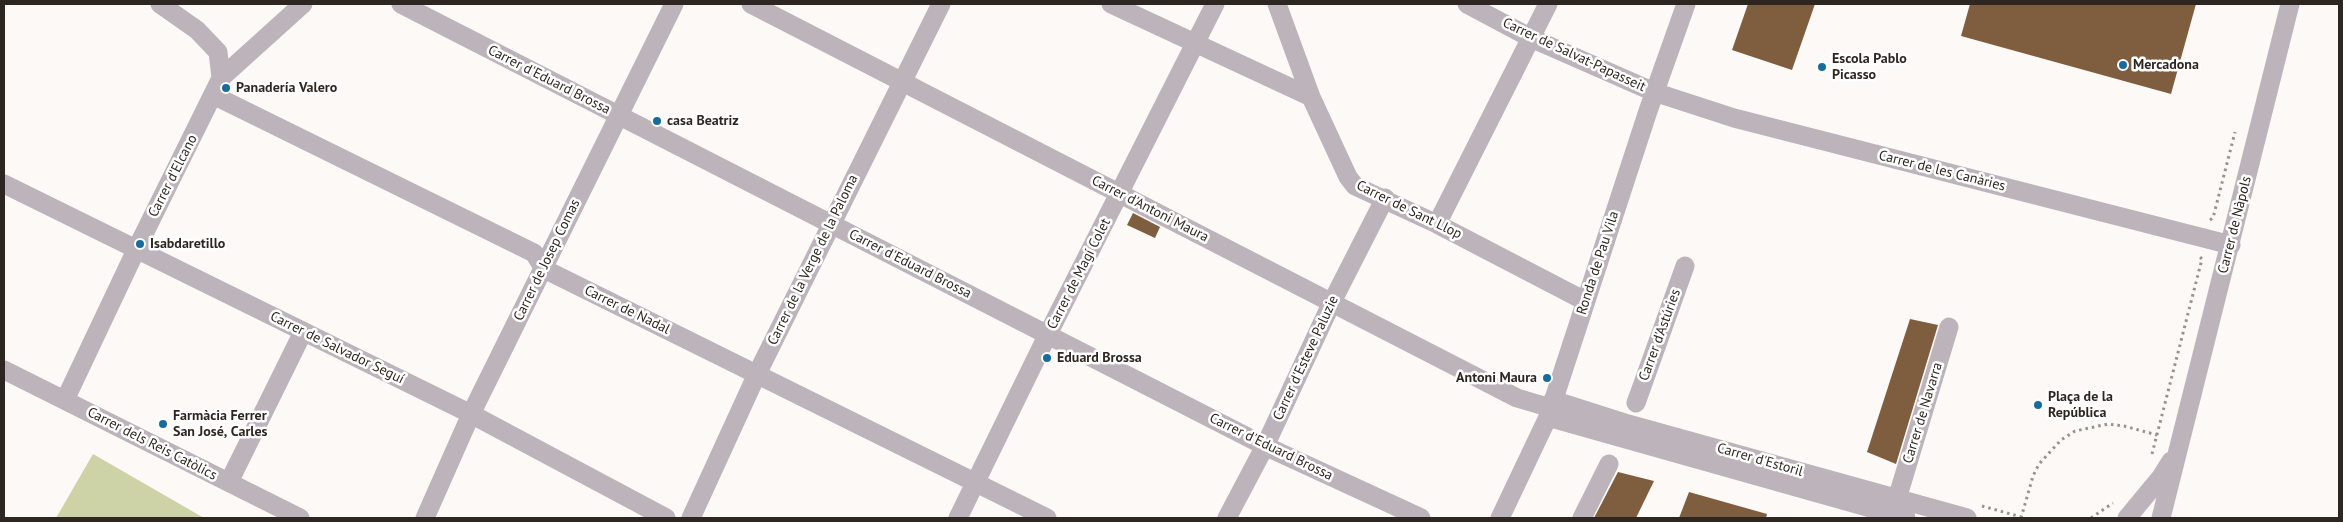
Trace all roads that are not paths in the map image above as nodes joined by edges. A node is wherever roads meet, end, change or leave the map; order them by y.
1 (160, 4) edge
2 (303, 4) edge
3 (401, 4) edge
4 (674, 4) edge
5 (751, 4) edge
6 (941, 4) edge
7 (1111, 4) edge
8 (1215, 4) edge
9 (1277, 4) edge
10 (1467, 4) edge
11 (1548, 4) edge
12 (1686, 4) edge
13 (2290, 4) edge
14 (1531, 38) junction
15 (1195, 43) junction
16 (903, 80) junction
17 (216, 89) junction
18 (1654, 92) junction
19 (1311, 97) junction
20 (617, 116) junction
21 (4, 184) edge
22 (1120, 194) junction
23 (1385, 198) junction
24 (830, 224) junction
25 (1437, 224) junction
26 (2231, 245) junction
27 (136, 250) junction
28 (1685, 266) dead end
29 (544, 269) junction
30 (1585, 301) junction
31 (1332, 302) junction
32 (1949, 327) dead end
33 (303, 332) junction
34 (1048, 334) junction
35 (4, 370) edge
36 (757, 374) junction
37 (65, 400) junction
38 (1636, 404) dead end
39 (1551, 408) junction
40 (471, 414) junction
41 (1265, 446) junction
42 (2179, 447) junction
43 (1609, 464) dead end
44 (228, 482) junction
45 (976, 483) junction
46 (1897, 512) edge
47 (300, 518) edge
48 (425, 518) edge
49 (666, 518) edge
50 (691, 518) edge
51 (958, 518) edge
52 (1047, 518) edge
53 (1227, 518) edge
54 (1421, 518) edge
55 (1500, 518) edge
56 (1582, 518) edge
57 (1967, 518) edge
58 (2127, 518) edge
59 (2161, 518) edge

1 - 17 street
2 - 17 street, Carrer d'Elcano
3 - 20 street, Carrer d'Eduard Brossa
4 - 20 street, Carrer de Josep Comas
5 - 16 street, Carrer d'Antoni Maura
6 - 16 street, Carrer de la Verge de la Paloma
7 - 15 street
8 - 15 street, Carrer de Magí Colet
9 - 19 street, Carrer de Sant Llop
10 - 14 street, Carrer de Salvat-Papasseit
11 - 14 street
12 - 18 street, Ronda de Pau Vila
13 - 26 street, Carrer de Nàpols
14 - 18 street, Carrer de Salvat-Papasseit
14 - 25 street
15 - 19 street
15 - 22 street, Carrer de Magí Colet
16 - 22 street, Carrer d'Antoni Maura
16 - 24 street, Carrer de la Verge de la Paloma
17 - 27 street, Carrer d'Elcano
17 - 29 street, Carrer de Nadal
18 - 26 street, Carrer de les Canàries
18 - 30 street, Ronda de Pau Vila
19 - 23 street, Carrer de Sant Llop
20 - 24 street, Carrer d'Eduard Brossa
20 - 29 street, Carrer de Josep Comas
21 - 27 street, Carrer de Salvador Seguí
22 - 31 street, Carrer d'Antoni Maura
22 - 34 street, Carrer de Magí Colet
23 - 25 street, Carrer de Sant Llop
23 - 31 street, Carrer d'Esteve Paluzie
24 - 34 street, Carrer d'Eduard Brossa
24 - 36 street, Carrer de la Verge de la Paloma
25 - 30 street, Carrer de Sant Llop
26 - 42 street, Carrer de Nàpols
27 - 33 street, Carrer de Salvador Seguí
27 - 37 street, Carrer d'Elcano
28 - 38 street, Carrer d'Astúries
29 - 36 street, Carrer de Nadal
29 - 40 street, Carrer de Josep Comas
30 - 39 street, Ronda de Pau Vila
31 - 39 street, Carrer d'Antoni Maura
31 - 41 street, Carrer d'Esteve Paluzie
32 - 46 street, Carrer de Navarra
33 - 40 street, Carrer de Salvador Seguí
33 - 44 street
34 - 41 street, Carrer d'Eduard Brossa
34 - 45 street, Carrer de Magí Colet
35 - 37 street, Carrer dels Reis Catòlics
36 - 45 street, Carrer de Nadal
36 - 50 street, Carrer de la Verge de la Paloma
37 - 44 street, Carrer dels Reis Catòlics
39 - 46 street, Carrer d'Estoril
39 - 55 street, Ronda de Pau Vila
40 - 48 street, Carrer de Josep Comas
40 - 49 street, Carrer de Salvador Seguí
41 - 53 street, Carrer d'Esteve Paluzie
41 - 54 street, Carrer d'Eduard Brossa
42 - 58 street, Carrer de Nàpols
42 - 59 street, Carrer de Nàpols
43 - 56 street
44 - 47 street, Carrer dels Reis Catòlics
45 - 51 street, Carrer de Magí Colet
45 - 52 street, Carrer de Nadal
46 - 57 street, Carrer d'Estoril

